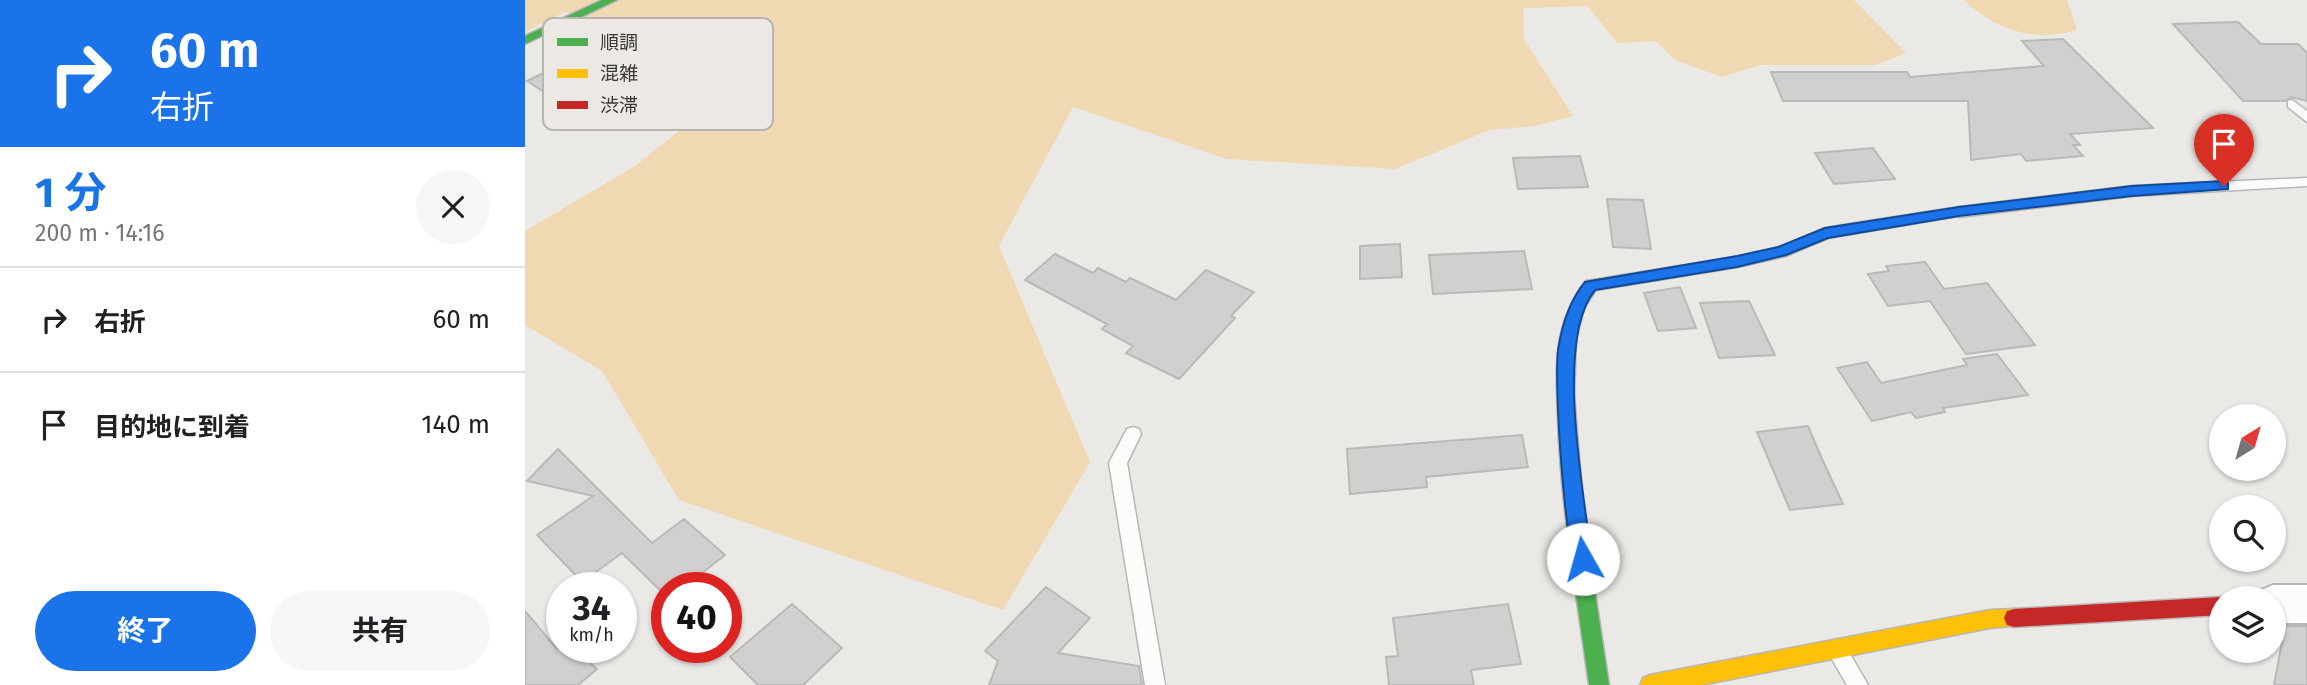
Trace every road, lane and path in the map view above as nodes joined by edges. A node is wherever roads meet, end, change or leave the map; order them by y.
1 (611, 0) edge
2 (572, 18) edge
3 (543, 32) edge
4 (525, 40) edge
5 (2292, 104) dead end
6 (2307, 118) edge
7 (2307, 182) edge
8 (1959, 212) joint
9 (1133, 434) dead end
10 (2286, 604) edge
11 (2307, 604) edge
12 (2209, 607) edge
13 (1836, 649) junction
14 (1155, 685) edge
15 (1599, 685) edge
16 (1650, 685) edge
17 (1858, 685) edge

1 - 2 street
3 - 4 street
5 - 6 lane
7 - 8 lane
8 - 15 street
9 - 14 lane
10 - 11 street
12 - 13 street
13 - 16 street
13 - 17 lane

